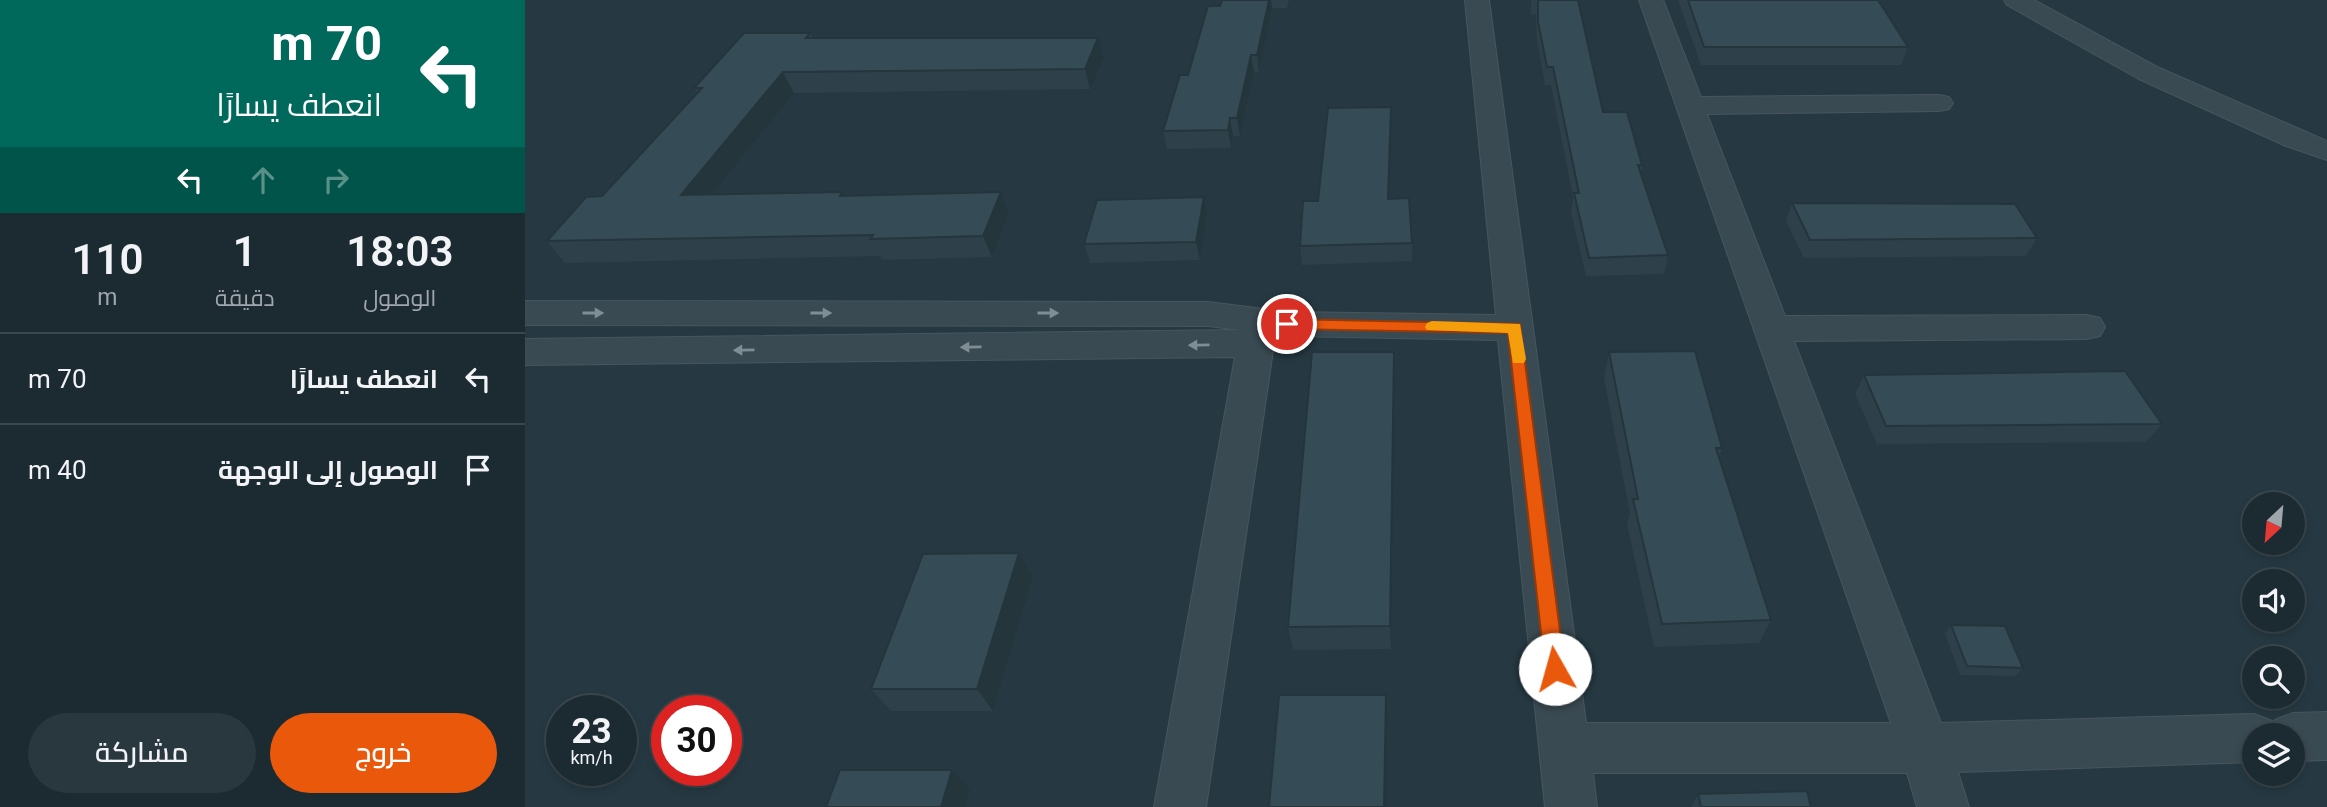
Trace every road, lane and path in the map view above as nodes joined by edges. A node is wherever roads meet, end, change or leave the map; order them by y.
1 (1477, 0) edge
2 (1651, 0) edge
3 (2016, 0) edge
4 (1939, 103) dead end
5 (1690, 106) junction
6 (2327, 151) edge
7 (525, 313) edge
8 (2087, 327) dead end
9 (1515, 328) junction
10 (1772, 329) junction
11 (1272, 331) junction
12 (525, 352) edge
13 (2327, 736) edge
14 (2305, 737) edge
15 (2242, 738) edge
16 (1564, 748) junction
17 (1925, 748) junction
18 (1180, 807) edge
19 (1571, 807) edge
20 (1943, 807) edge

1 - 9 street
2 - 5 street
3 - 6 street
4 - 5 street
5 - 10 street
7 -> 11 street
8 - 10 street
9 - 11 street
9 - 16 street
10 - 17 street
11 -> 12 street
11 - 18 street
13 - 14 street
15 - 17 street
16 - 17 street
16 - 19 street
17 - 20 street

